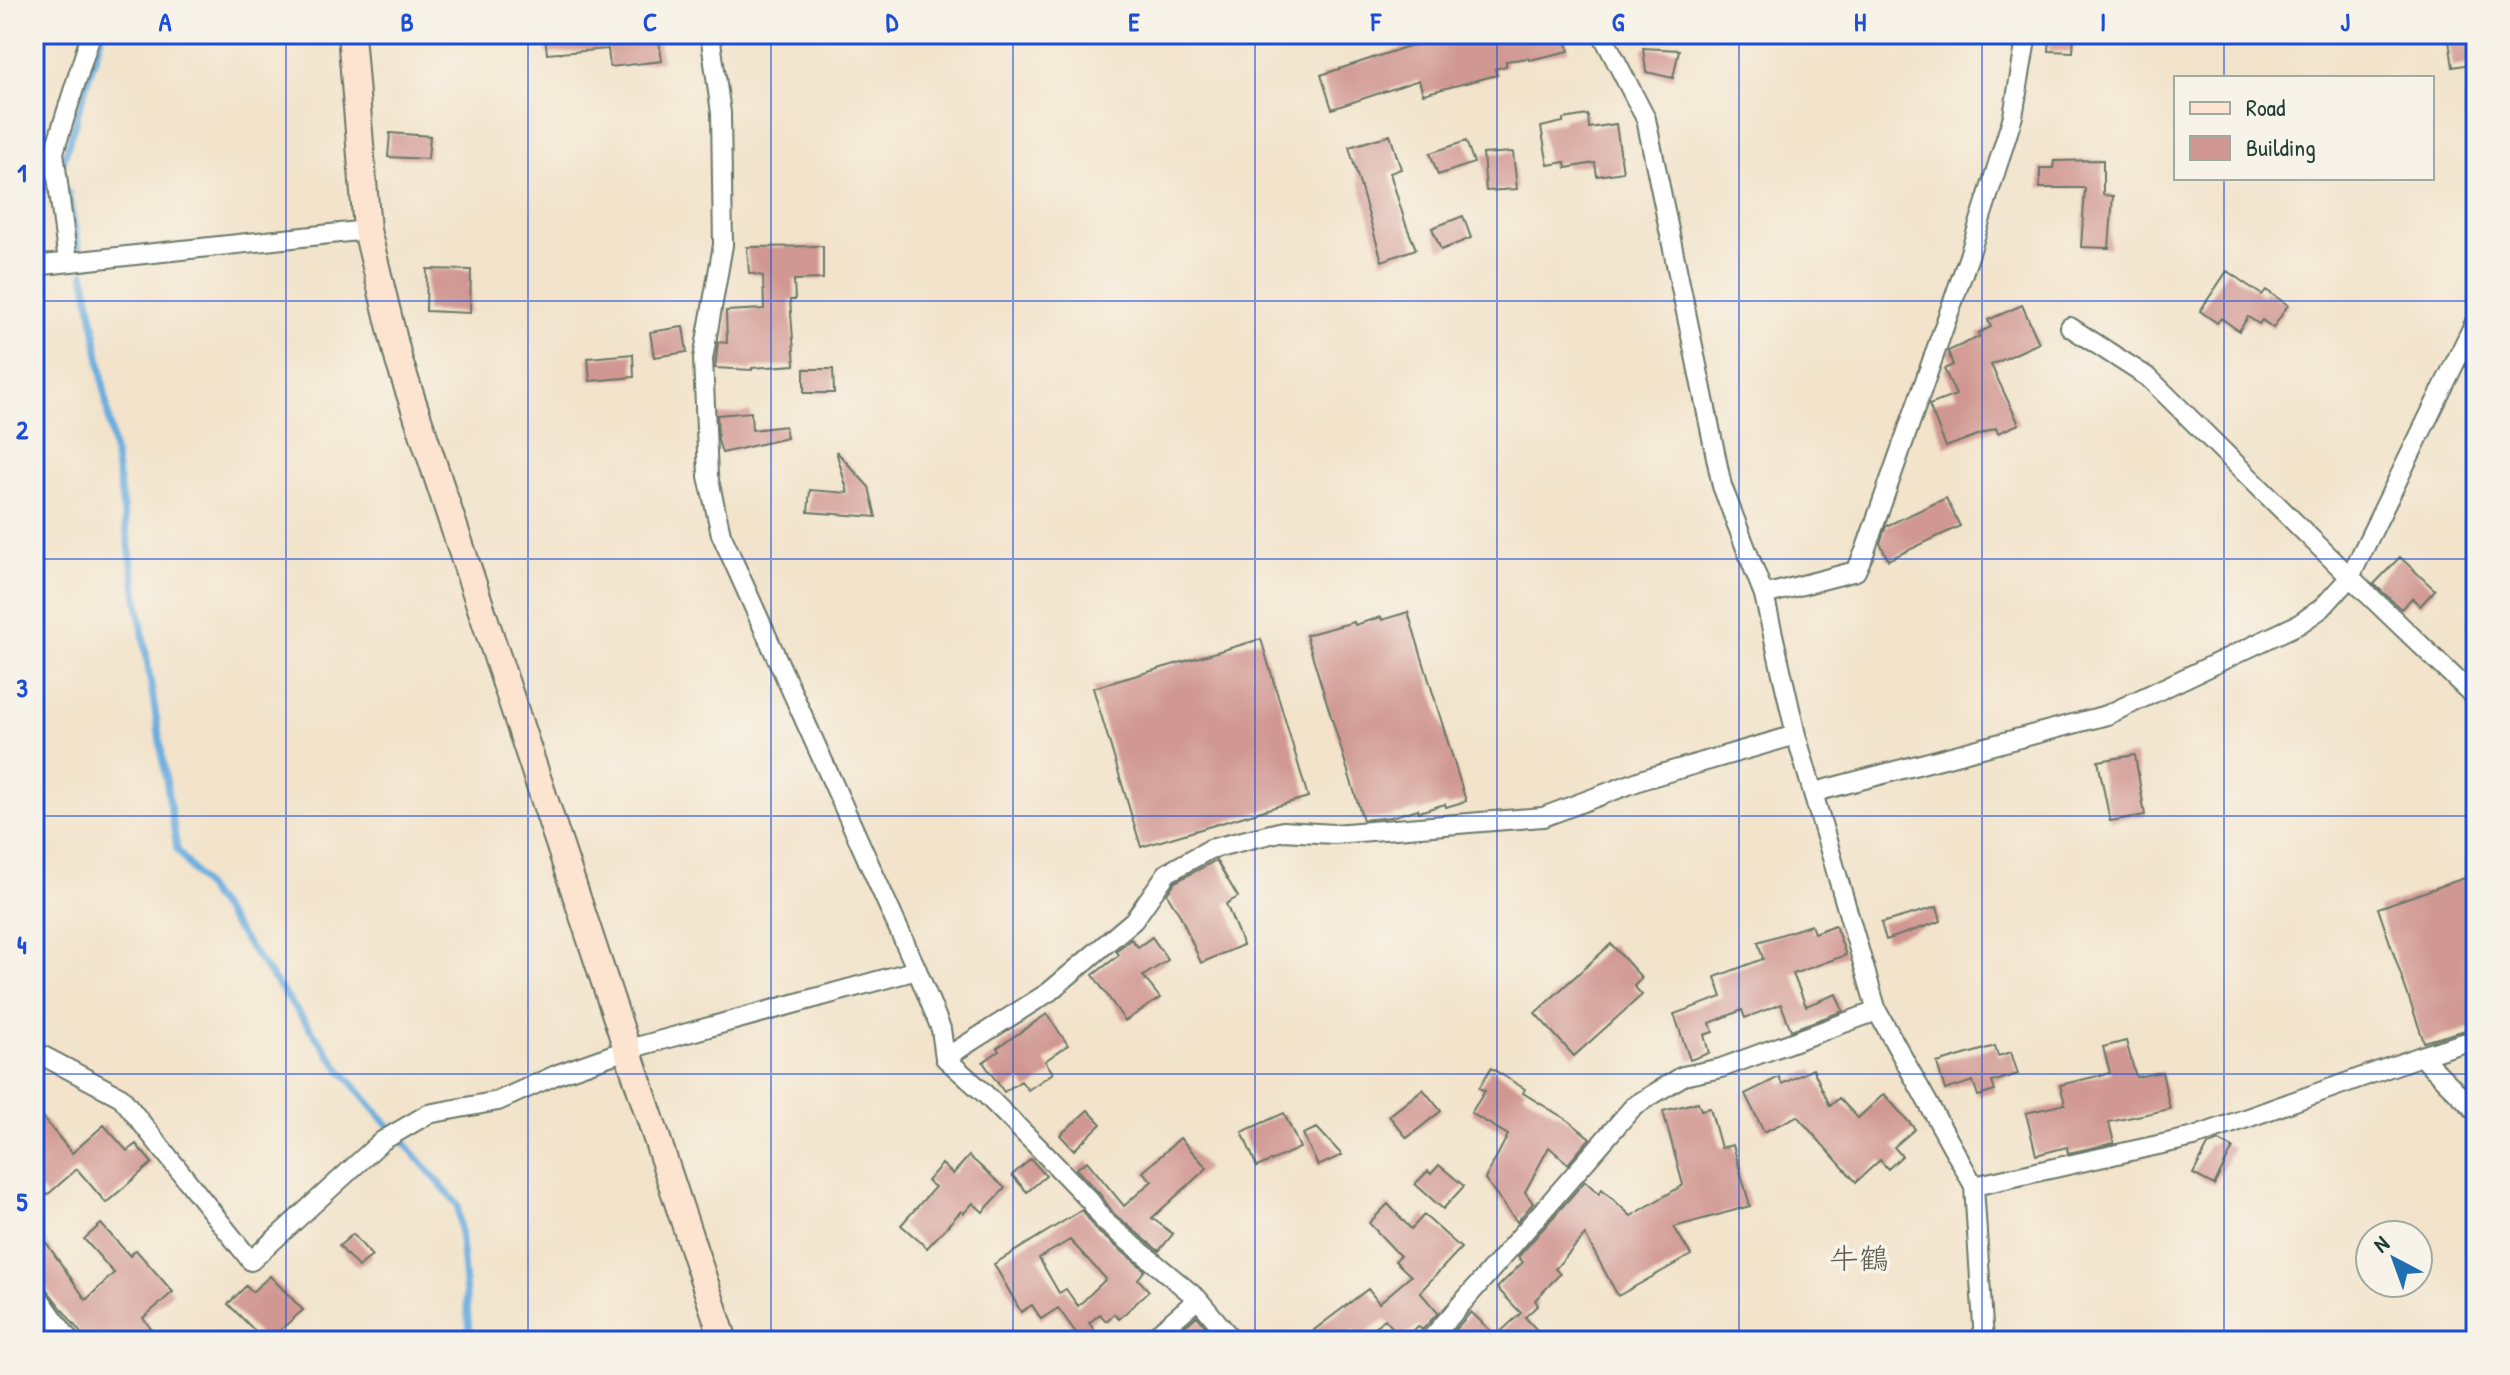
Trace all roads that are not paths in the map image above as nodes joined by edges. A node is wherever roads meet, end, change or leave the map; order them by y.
1 (91, 34) edge
2 (351, 34) edge
3 (710, 34) edge
4 (1602, 34) edge
5 (2027, 34) edge
6 (367, 230) junction
7 (68, 262) junction
8 (34, 266) edge
9 (2476, 320) edge
10 (2070, 327) dead end
11 (2350, 577) junction
12 (1764, 595) junction
13 (2476, 698) edge
14 (1796, 735) junction
15 (1815, 792) junction
16 (917, 970) junction
17 (1877, 1011) junction
18 (2476, 1039) edge
19 (629, 1049) junction
20 (34, 1051) edge
21 (2421, 1056) junction
22 (945, 1058) junction
23 (2476, 1111) edge
24 (1974, 1186) junction
25 (34, 1291) edge
26 (1198, 1299) junction
27 (70, 1341) edge
28 (724, 1341) edge
29 (1149, 1341) edge
30 (1233, 1341) edge
31 (1429, 1341) edge
32 (1984, 1341) edge

1 - 7 street
2 - 6 street
3 - 16 street
4 - 12 street
5 - 12 street
6 - 7 street
6 - 19 street
7 - 8 street
9 - 11 street
10 - 11 street
11 - 13 street
11 - 15 street
12 - 14 street
14 - 15 street
14 - 22 street
15 - 17 street
16 - 19 street
16 - 22 street
17 - 24 street
17 - 31 street
18 - 21 street
19 - 20 street
19 - 28 street
21 - 23 street
21 - 24 street
22 - 26 street
24 - 32 street
25 - 27 street
26 - 29 street
26 - 30 street

